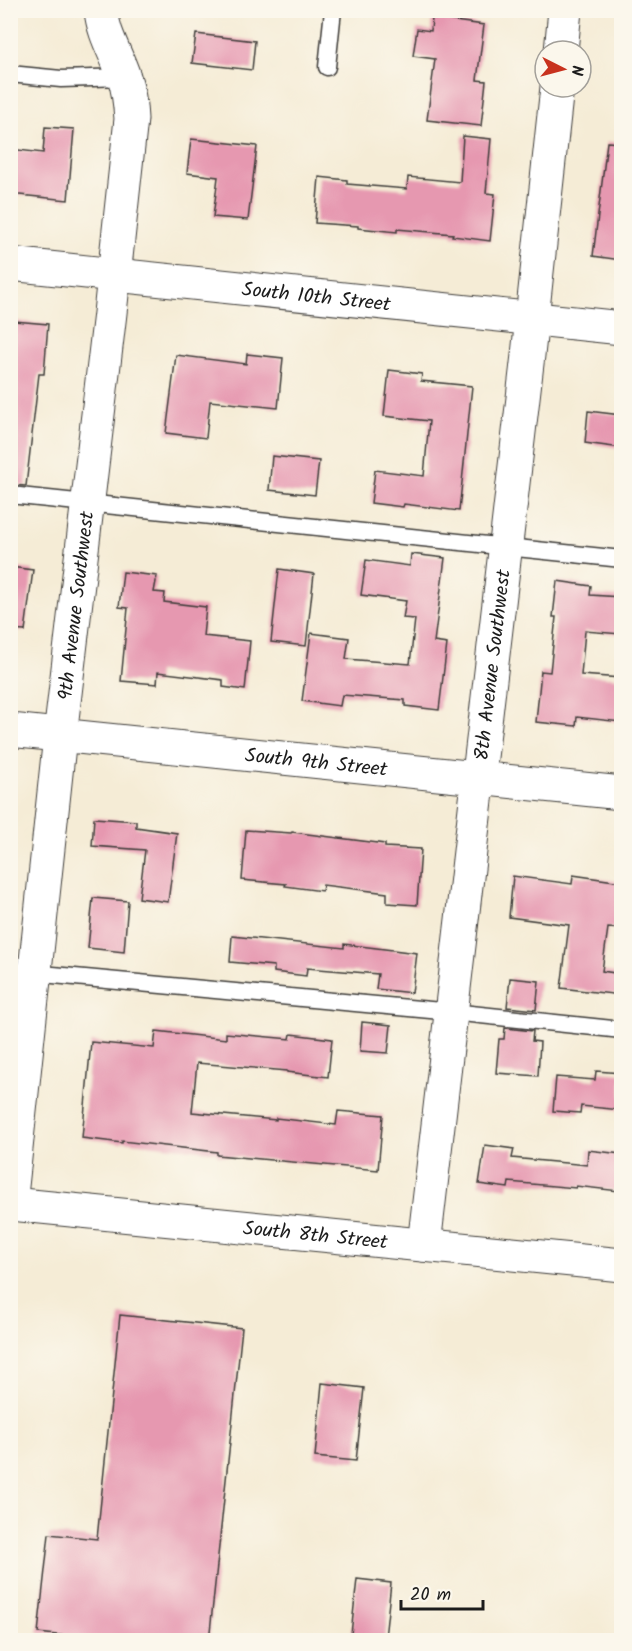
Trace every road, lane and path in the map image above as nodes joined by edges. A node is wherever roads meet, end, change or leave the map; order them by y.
1 (101, 10) edge
2 (333, 10) edge
3 (565, 10) edge
4 (562, 39) edge
5 (327, 67) dead end
6 (10, 74) edge
7 (124, 76) junction
8 (556, 99) edge
9 (10, 264) edge
10 (114, 275) junction
11 (532, 319) junction
12 (621, 328) edge
13 (10, 495) edge
14 (87, 503) junction
15 (506, 547) junction
16 (621, 559) edge
17 (10, 730) edge
18 (60, 736) junction
19 (479, 777) junction
20 (621, 793) edge
21 (23, 972) edge
22 (452, 1012) junction
23 (621, 1030) edge
24 (11, 1204) edge
25 (424, 1245) junction
26 (621, 1266) edge

1 - 7 street, 9th Avenue Southwest
2 - 5 lane
3 - 4 street
6 - 7 lane
7 - 10 street, 9th Avenue Southwest
8 - 11 street, 8th Avenue Southwest
9 - 10 street, South 10th Street
10 - 11 street, South 10th Street
10 - 14 street, 9th Avenue Southwest
11 - 12 street, South 10th Street
11 - 15 street, 8th Avenue Southwest
13 - 14 lane
14 - 15 lane
14 - 18 street, 9th Avenue Southwest
15 - 16 lane
15 - 19 street, 8th Avenue Southwest
17 - 18 street, South 9th Street
18 - 19 street, South 9th Street
18 - 21 street, 9th Avenue Southwest
19 - 20 street, South 9th Street
19 - 22 street, 8th Avenue Southwest
21 - 22 lane
21 - 24 street, 9th Avenue Southwest
22 - 23 lane
22 - 25 street, 8th Avenue Southwest
24 - 25 street, South 8th Street
25 - 26 street, South 8th Street

